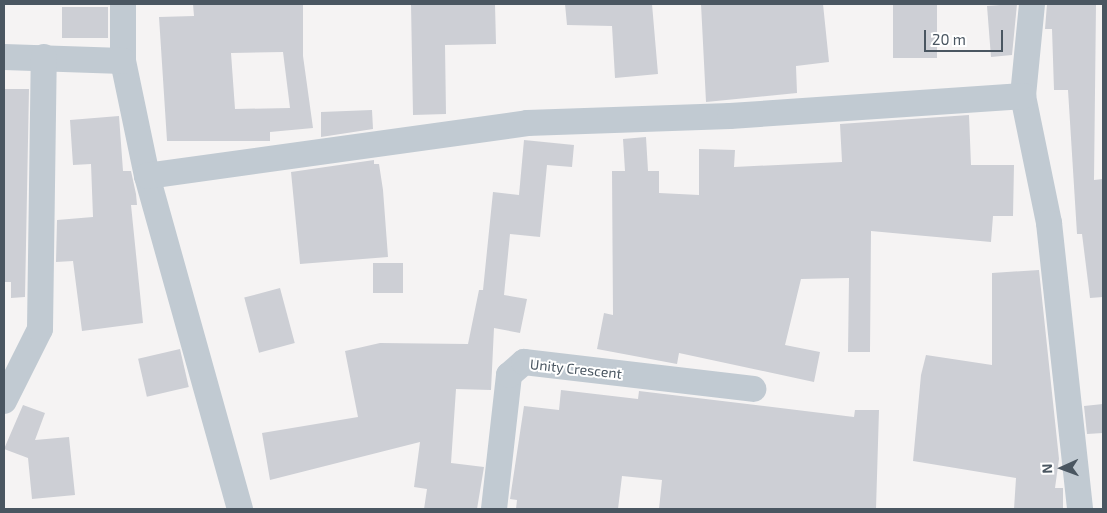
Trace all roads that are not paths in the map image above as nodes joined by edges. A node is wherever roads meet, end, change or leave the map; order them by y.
1 (123, 4) edge
2 (1032, 4) edge
3 (4, 56) edge
4 (44, 57) junction
5 (123, 61) junction
6 (1023, 96) junction
7 (147, 176) junction
8 (753, 389) dead end
9 (4, 401) edge
10 (240, 509) edge
11 (494, 509) edge
12 (1080, 509) edge

1 - 5 street
2 - 6 street
3 - 4 street
4 - 5 street
4 - 9 street
5 - 7 street
6 - 7 street
6 - 12 street
7 - 10 street
8 - 11 street, Unity Crescent

